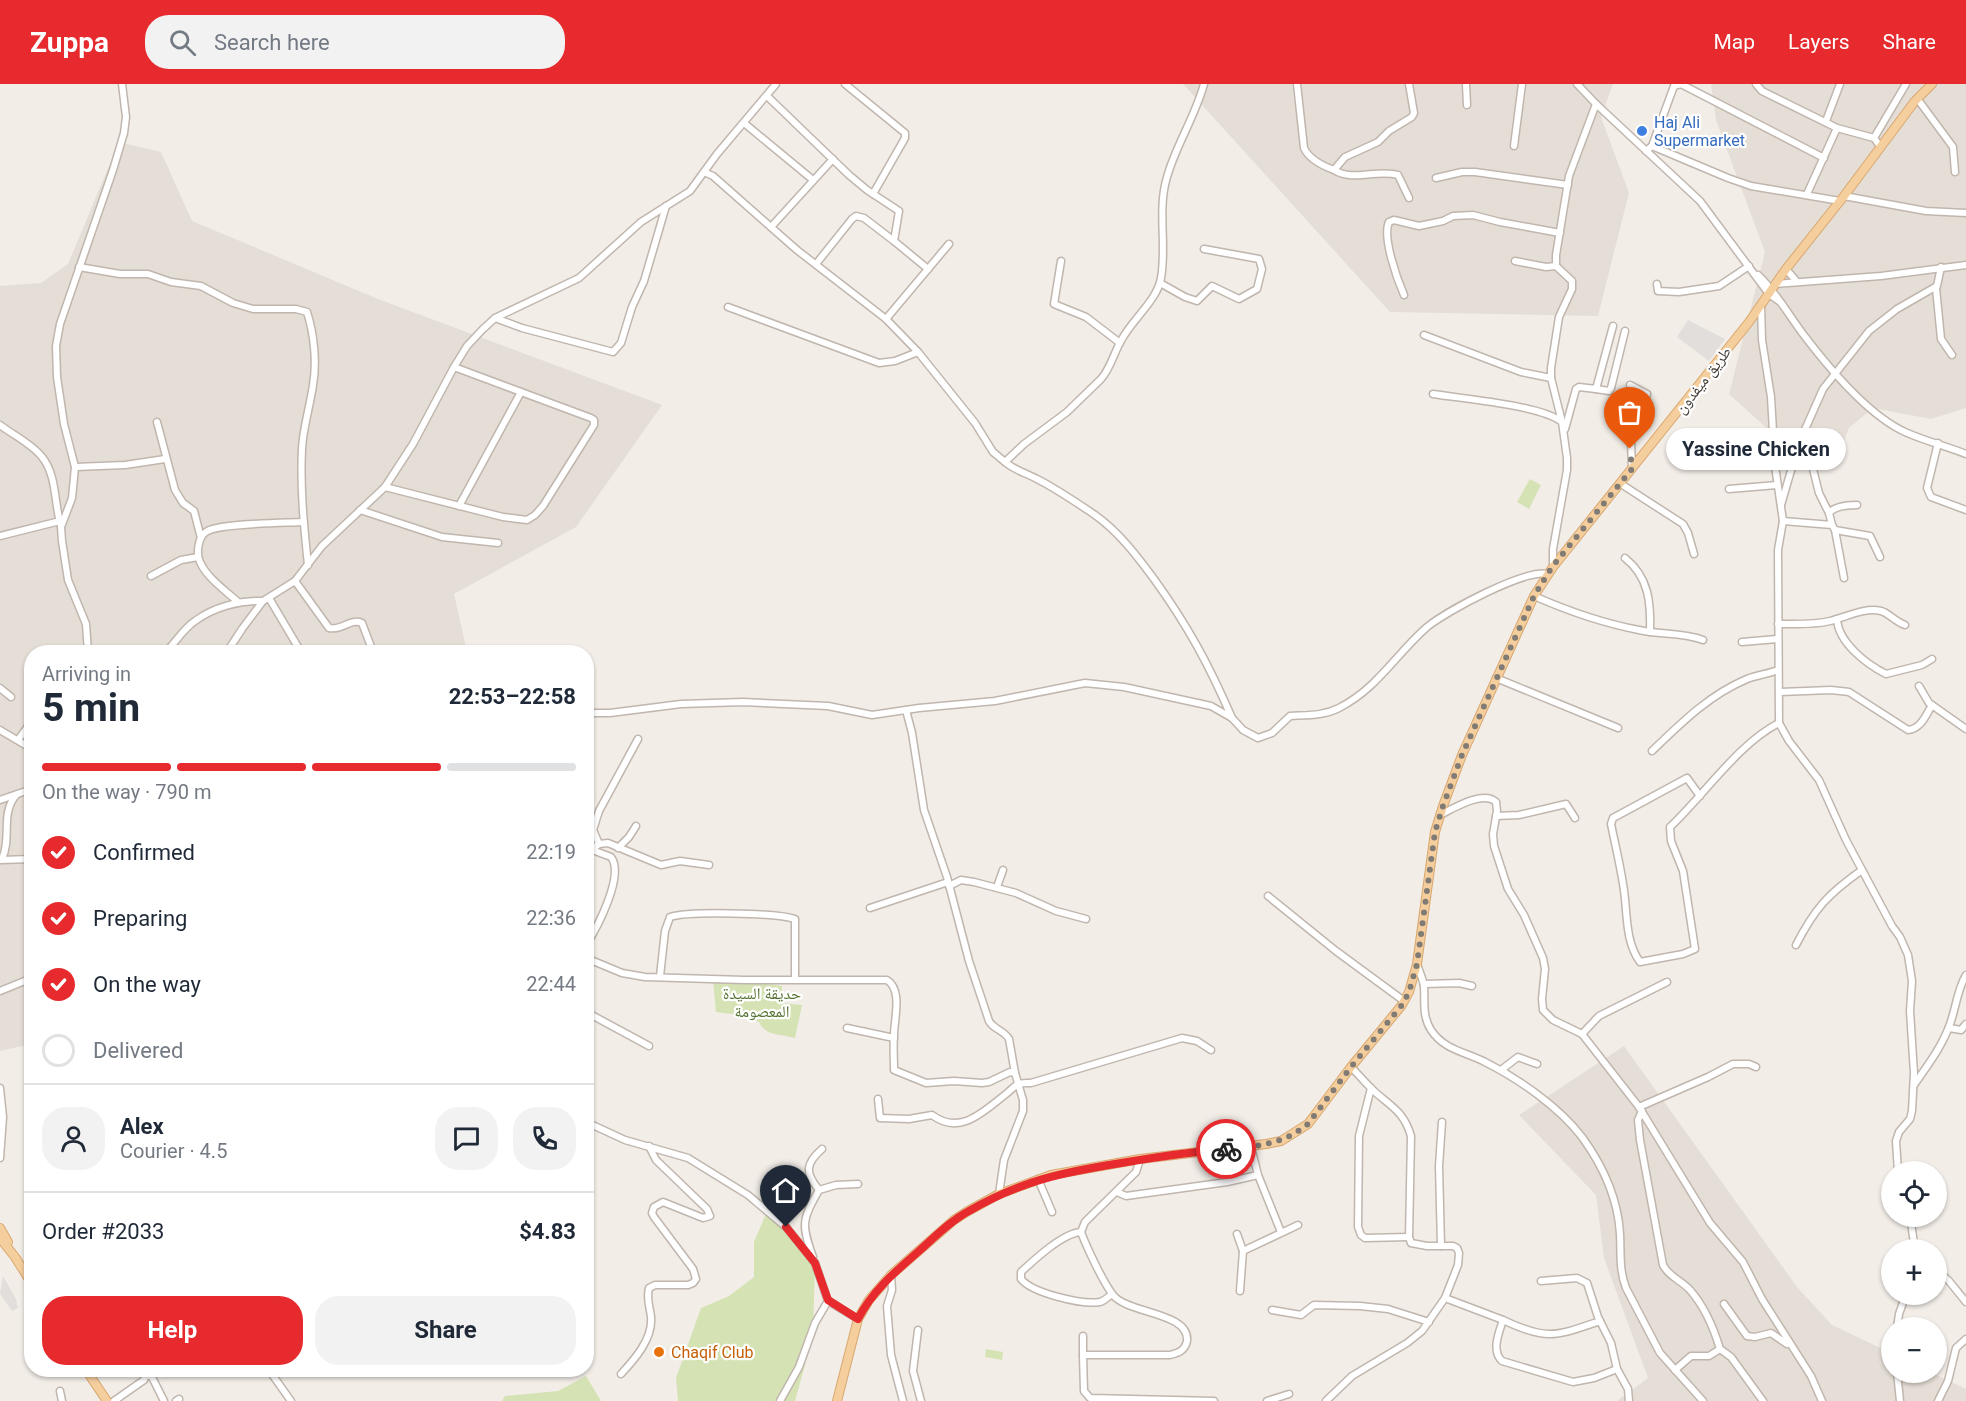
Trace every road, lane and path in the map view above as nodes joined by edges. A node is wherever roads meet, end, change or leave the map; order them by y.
1 (122, 84) edge
2 (776, 84) edge
3 (845, 84) edge
4 (1204, 84) edge
5 (1297, 84) edge
6 (1409, 84) edge
7 (1466, 84) edge
8 (1522, 84) edge
9 (1577, 84) edge
10 (1756, 84) edge
11 (1840, 84) edge
12 (1906, 84) edge
13 (1932, 84) edge
14 (1936, 84) edge
15 (767, 96) junction
16 (1919, 101) junction
17 (1596, 104) junction
18 (1467, 105) dead end
19 (1909, 111) junction
20 (1826, 121) junction
21 (744, 123) junction
22 (1837, 128) junction
23 (1874, 138) junction
24 (1515, 146) dead end
25 (1880, 146) junction
26 (1649, 148) junction
27 (1824, 158) junction
28 (833, 159) junction
29 (1334, 170) junction
30 (704, 172) junction
31 (1955, 172) dead end
32 (1436, 178) dead end
33 (813, 180) junction
34 (1568, 185) junction
35 (873, 194) junction
36 (1807, 194) junction
37 (1409, 198) dead end
38 (1842, 198) junction
39 (666, 206) junction
40 (1966, 213) edge
41 (771, 227) junction
42 (1560, 233) junction
43 (894, 241) junction
44 (949, 244) dead end
45 (1204, 249) dead end
46 (1061, 261) dead end
47 (1515, 261) dead end
48 (816, 264) junction
49 (1966, 265) edge
50 (1556, 266) junction
51 (1749, 266) junction
52 (79, 267) junction
53 (1941, 267) junction
54 (928, 269) junction
55 (1786, 269) junction
56 (1797, 282) junction
57 (1160, 283) junction
58 (1656, 284) dead end
59 (1936, 288) junction
60 (1772, 289) junction
61 (1404, 295) dead end
62 (1761, 305) junction
63 (728, 307) dead end
64 (495, 318) junction
65 (886, 319) junction
66 (1749, 322) junction
67 (1613, 326) dead end
68 (1762, 329) junction
69 (1625, 331) dead end
70 (1424, 335) dead end
71 (1120, 343) junction
72 (918, 352) junction
73 (1952, 355) dead end
74 (454, 367) junction
75 (1836, 374) junction
76 (1551, 378) junction
77 (1630, 386) dead end
78 (1596, 389) junction
79 (521, 392) junction
80 (1433, 394) dead end
81 (158, 422) dead end
82 (1562, 422) junction
83 (0, 425) edge
84 (1564, 433) junction
85 (1938, 443) junction
86 (1773, 447) junction
87 (1797, 449) junction
88 (1966, 454) edge
89 (165, 459) junction
90 (1005, 462) junction
91 (1812, 465) dead end
92 (75, 468) junction
93 (1632, 469) junction
94 (1621, 483) junction
95 (1778, 485) junction
96 (385, 487) junction
97 (1730, 489) dead end
98 (1857, 505) dead end
99 (459, 506) junction
100 (1780, 507) junction
101 (360, 510) junction
102 (1966, 510) edge
103 (1829, 513) junction
104 (1783, 521) junction
105 (303, 522) junction
106 (61, 524) junction
107 (1833, 528) junction
108 (0, 536) edge
109 (201, 538) junction
110 (498, 543) dead end
111 (1694, 554) dead end
112 (1880, 556) dead end
113 (198, 557) junction
114 (1625, 558) dead end
115 (308, 566) junction
116 (1550, 571) junction
117 (151, 576) dead end
118 (1844, 578) dead end
119 (295, 581) junction
120 (1534, 596) junction
121 (266, 600) junction
122 (238, 602) junction
123 (1837, 619) junction
124 (1778, 624) junction
125 (1905, 625) dead end
126 (1650, 632) junction
127 (1777, 639) junction
128 (1703, 640) dead end
129 (1742, 642) dead end
130 (88, 645) edge
131 (173, 645) edge
132 (232, 645) edge
133 (296, 645) edge
134 (370, 645) edge
135 (1932, 660) dead end
136 (1778, 670) junction
137 (1496, 678) junction
138 (1919, 686) dead end
139 (0, 688) edge
140 (1780, 692) junction
141 (11, 697) dead end
142 (1932, 705) junction
143 (906, 710) junction
144 (594, 713) edge
145 (1232, 718) junction
146 (1779, 723) junction
147 (1618, 728) dead end
148 (1966, 729) edge
149 (0, 730) edge
150 (24, 732) edge
151 (638, 739) dead end
152 (18, 740) junction
153 (24, 744) edge
154 (1652, 751) dead end
155 (24, 792) edge
156 (16, 795) junction
157 (1700, 796) junction
158 (0, 800) edge
159 (1440, 815) junction
160 (1496, 816) junction
161 (1575, 818) dead end
162 (636, 826) dead end
163 (594, 827) edge
164 (594, 832) edge
165 (599, 844) junction
166 (594, 847) edge
167 (618, 848) junction
168 (594, 852) edge
169 (1, 860) edge
170 (24, 860) edge
171 (709, 865) dead end
172 (1003, 870) dead end
173 (1862, 870) junction
174 (948, 884) junction
175 (997, 887) junction
176 (1268, 896) dead end
177 (870, 908) dead end
178 (1086, 919) dead end
179 (594, 930) edge
180 (1796, 945) dead end
181 (594, 961) edge
182 (1417, 964) junction
183 (1966, 975) edge
184 (660, 976) junction
185 (795, 980) junction
186 (24, 981) edge
187 (1667, 982) dead end
188 (1424, 984) junction
189 (1472, 986) dead end
190 (0, 991) edge
191 (1404, 1001) junction
192 (594, 1016) edge
193 (1966, 1024) edge
194 (847, 1028) dead end
195 (1949, 1028) junction
196 (1582, 1034) junction
197 (894, 1038) junction
198 (649, 1046) dead end
199 (1211, 1050) dead end
200 (1537, 1064) dead end
201 (1351, 1067) junction
202 (1756, 1067) dead end
203 (1501, 1070) junction
204 (1015, 1073) junction
205 (1018, 1083) junction
206 (1913, 1086) junction
207 (1371, 1088) junction
208 (0, 1089) edge
209 (878, 1099) dead end
210 (1640, 1109) junction
211 (1442, 1122) dead end
212 (594, 1126) edge
213 (649, 1146) junction
214 (1251, 1147) junction
215 (822, 1149) dead end
216 (0, 1158) edge
217 (1140, 1159) junction
218 (1897, 1161) edge
219 (1258, 1175) junction
220 (1038, 1179) junction
221 (858, 1184) dead end
222 (819, 1190) junction
223 (1117, 1192) junction
224 (999, 1194) junction
225 (1052, 1212) dead end
226 (1298, 1225) dead end
227 (1081, 1232) junction
228 (1281, 1232) junction
229 (1, 1234) edge
230 (1237, 1234) dead end
231 (1409, 1237) junction
232 (1441, 1246) junction
233 (0, 1247) edge
234 (1243, 1251) junction
235 (815, 1263) junction
236 (24, 1271) edge
237 (891, 1275) junction
238 (1947, 1279) edge
239 (1541, 1281) dead end
240 (1240, 1291) dead end
241 (1112, 1294) junction
242 (1445, 1298) junction
243 (828, 1300) junction
244 (1966, 1302) edge
245 (1724, 1304) dead end
246 (1272, 1310) dead end
247 (858, 1319) junction
248 (1503, 1320) junction
249 (1600, 1321) junction
250 (1429, 1322) junction
251 (918, 1330) dead end
252 (1083, 1336) dead end
253 (1966, 1339) edge
254 (1791, 1345) junction
255 (1720, 1349) junction
256 (1083, 1355) junction
257 (1617, 1369) junction
258 (1675, 1370) junction
259 (621, 1374) dead end
260 (91, 1377) edge
261 (146, 1377) edge
262 (152, 1377) edge
263 (274, 1377) edge
264 (1898, 1383) edge
265 (60, 1391) dead end
266 (1289, 1394) dead end
267 (62, 1401) edge
268 (107, 1401) edge
269 (114, 1401) edge
270 (164, 1401) edge
271 (291, 1401) edge
272 (780, 1401) edge
273 (837, 1401) edge
274 (903, 1401) edge
275 (921, 1401) edge
276 (1214, 1401) edge
277 (1267, 1401) edge
278 (1326, 1401) edge
279 (1629, 1401) edge
280 (1703, 1401) edge
281 (1763, 1401) edge
282 (1822, 1401) edge
283 (1900, 1401) edge
284 (1938, 1401) edge

1 - 52 street
2 - 15 street
3 - 35 street
4 - 57 street
5 - 29 street
6 - 29 street
7 - 18 street
8 - 24 street
9 - 17 street
10 - 20 street
11 - 20 street
12 - 23 street
13 - 19 main road, طريق ميفدون
14 - 16 main road, طريق ميفدون
15 - 21 street
15 - 28 street
16 - 19 main road, طريق ميفدون
16 - 31 street
17 - 26 street
17 - 34 street
19 - 25 main road, طريق ميفدون
20 - 22 street
21 - 30 street
21 - 33 street
22 - 23 street
22 - 27 street
23 - 25 street
25 - 38 main road, طريق ميفدون
26 - 27 street
26 - 36 street
26 - 51 street
27 - 36 street
28 - 33 street
28 - 35 street
29 - 37 street
30 - 39 street
30 - 41 street
32 - 34 street
33 - 41 street
34 - 42 street
35 - 43 street
36 - 38 street
38 - 40 street
38 - 55 main road, طريق ميفدون
39 - 64 street
39 - 64 street
41 - 48 street
42 - 50 street
42 - 61 street
43 - 48 street
43 - 54 street
44 - 54 street
45 - 57 street
46 - 71 street
47 - 50 street
48 - 65 street
49 - 53 street
50 - 76 street
51 - 58 street
51 - 60 street
52 - 92 street
52 - 105 street
53 - 56 street
53 - 59 street
54 - 65 street
55 - 56 street
55 - 60 main road, طريق ميفدون
56 - 60 street
57 - 71 street
59 - 73 street
59 - 75 street
60 - 62 main road, طريق ميفدون
60 - 75 street
62 - 66 main road, طريق ميفدون
62 - 68 street
63 - 72 street
64 - 74 street
65 - 72 street
66 - 68 street
66 - 93 main road, طريق ميفدون
67 - 78 street
68 - 86 street
69 - 78 street
70 - 76 street
71 - 90 street
72 - 90 street
74 - 79 street
74 - 96 street
75 - 85 street
75 - 87 street
76 - 82 street
77 - 93 street
78 - 84 street
79 - 99 street
79 - 99 street
80 - 82 street
81 - 89 street
82 - 84 street
83 - 106 street
84 - 116 street
85 - 88 street
85 - 102 street
86 - 87 street
86 - 95 street
87 - 100 street
89 - 92 street
89 - 109 street
90 - 145 street
91 - 103 street
92 - 106 street
93 - 94 main road, طريق ميفدون
94 - 111 street
94 - 116 main road, طريق ميفدون
95 - 97 street
95 - 100 street
96 - 99 street
96 - 101 street
98 - 103 street
100 - 104 street
101 - 110 street
101 - 115 street
103 - 107 street
104 - 107 street
104 - 124 street
105 - 109 street
105 - 115 street
106 - 108 street
106 - 130 street
107 - 112 street
107 - 118 street
109 - 113 street
113 - 117 street
113 - 122 street
114 - 126 street
115 - 119 street
116 - 120 main road, طريق ميفدون
116 - 145 street
119 - 121 street
119 - 134 street
120 - 126 street
120 - 137 main road, طريق ميفدون
121 - 122 street
121 - 132 street
121 - 133 street
122 - 131 street
123 - 124 street
123 - 125 street
123 - 135 street
124 - 127 street
126 - 128 street
127 - 129 street
127 - 136 street
136 - 140 street
136 - 154 street
137 - 147 street
137 - 159 main road, طريق ميفدون
138 - 142 street
139 - 141 street
140 - 142 street
140 - 146 street
142 - 148 street
143 - 144 street
143 - 145 street
143 - 174 street
146 - 157 street
146 - 173 street
149 - 152 street
150 - 152 street
151 - 163 street
152 - 153 street
155 - 156 street
156 - 158 street
156 - 169 street
157 - 157 street
159 - 160 street
159 - 182 main road, طريق ميفدون
160 - 161 street
160 - 196 street
162 - 167 street
164 - 165 street
165 - 166 street
165 - 167 street
167 - 171 street
168 - 179 street
169 - 170 street
172 - 175 street
173 - 180 street
173 - 206 street
174 - 175 street
174 - 177 street
174 - 204 street
175 - 178 street
176 - 191 street
181 - 184 street
182 - 188 street
182 - 191 main road, طريق ميفدون
183 - 195 street
184 - 185 street
184 - 185 street
185 - 197 street
186 - 190 street
187 - 196 street
188 - 189 street
188 - 203 street
191 - 201 main road, طريق ميفدون
192 - 198 street
193 - 195 street
194 - 197 street
195 - 206 street
196 - 210 street
197 - 204 street
199 - 205 street
200 - 203 street
201 - 207 street
201 - 214 main road, طريق ميفدون
202 - 210 street
203 - 258 street
204 - 205 street
205 - 209 street
205 - 224 street
206 - 218 street
207 - 231 street
207 - 231 street
208 - 216 street
210 - 254 street
210 - 255 street
211 - 232 street
212 - 213 street
213 - 235 street
213 - 259 street
214 - 217 main road, طريق ميفدون
214 - 219 street
215 - 222 street
217 - 220 main road, طريق ميفدون
217 - 223 street
219 - 223 street
219 - 228 street
220 - 224 main road, طريق ميفدون
220 - 225 street
221 - 222 street
222 - 235 street
223 - 227 street
224 - 237 main road, طريق ميفدون
226 - 228 street
227 - 241 street
227 - 241 street
228 - 234 street
229 - 233 main road
229 - 236 main road
230 - 234 street
231 - 232 street
232 - 242 street
234 - 240 street
235 - 243 street
237 - 247 main road, طريق ميفدون
237 - 274 street
238 - 244 street
239 - 249 street
241 - 256 street
242 - 248 street
242 - 250 street
243 - 247 street
243 - 272 street
245 - 254 street
246 - 250 street
247 - 273 main road, طريق ميفدون
248 - 249 street
248 - 257 street
249 - 257 street
250 - 278 street
251 - 275 street
252 - 256 street
253 - 284 street
254 - 282 street
255 - 258 street
255 - 281 street
256 - 276 street
257 - 279 street
258 - 280 street
260 - 268 main road
261 - 269 street
262 - 270 street
263 - 271 street
264 - 283 street
265 - 267 street
266 - 277 street

